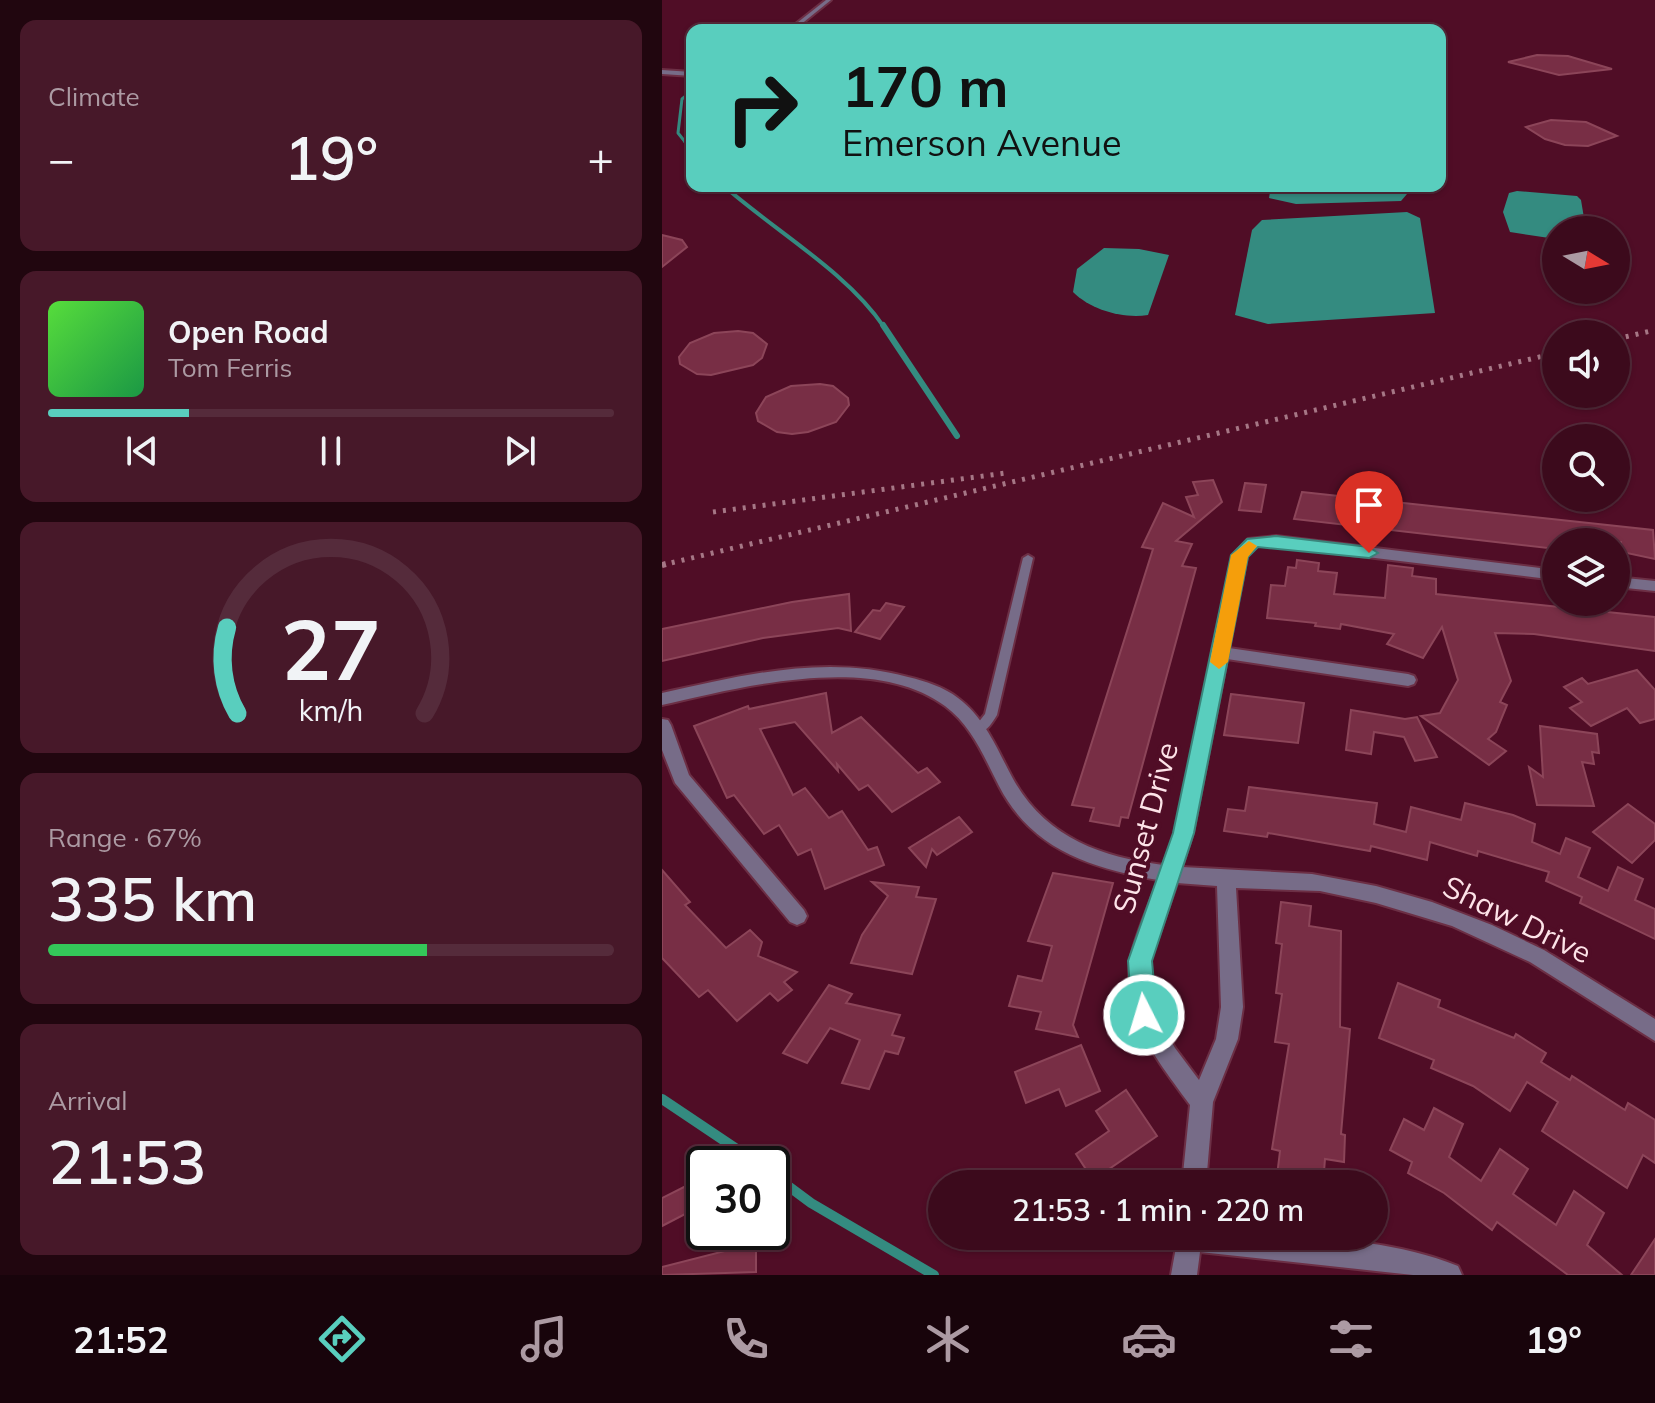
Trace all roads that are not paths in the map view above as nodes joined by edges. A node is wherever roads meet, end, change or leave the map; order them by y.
1 (829, 0) edge
2 (799, 24) edge
3 (662, 72) edge
4 (686, 74) edge
5 (1028, 558) dead end
6 (1542, 573) edge
7 (1630, 583) edge
8 (1655, 586) edge
9 (1221, 652) junction
10 (1408, 680) dead end
11 (662, 699) edge
12 (662, 725) edge
13 (980, 728) junction
14 (1171, 875) junction
15 (1226, 879) junction
16 (797, 916) dead end
17 (1655, 1031) edge
18 (1202, 1102) junction
19 (1195, 1170) edge
20 (1188, 1250) edge
21 (1309, 1250) edge
22 (1184, 1275) edge
23 (1449, 1275) edge

1 - 2 lane
3 - 4 lane
5 - 13 lane
6 - 9 street, Sunset Drive
7 - 8 street
9 - 10 street
9 - 14 street, Sunset Drive
11 - 13 street, Shaw Drive
12 - 16 street
13 - 14 street, Shaw Drive
14 - 15 street, Shaw Drive
14 - 18 street, Sunset Drive
15 - 17 street, Shaw Drive
15 - 18 street
18 - 19 street
20 - 22 street
21 - 23 street

